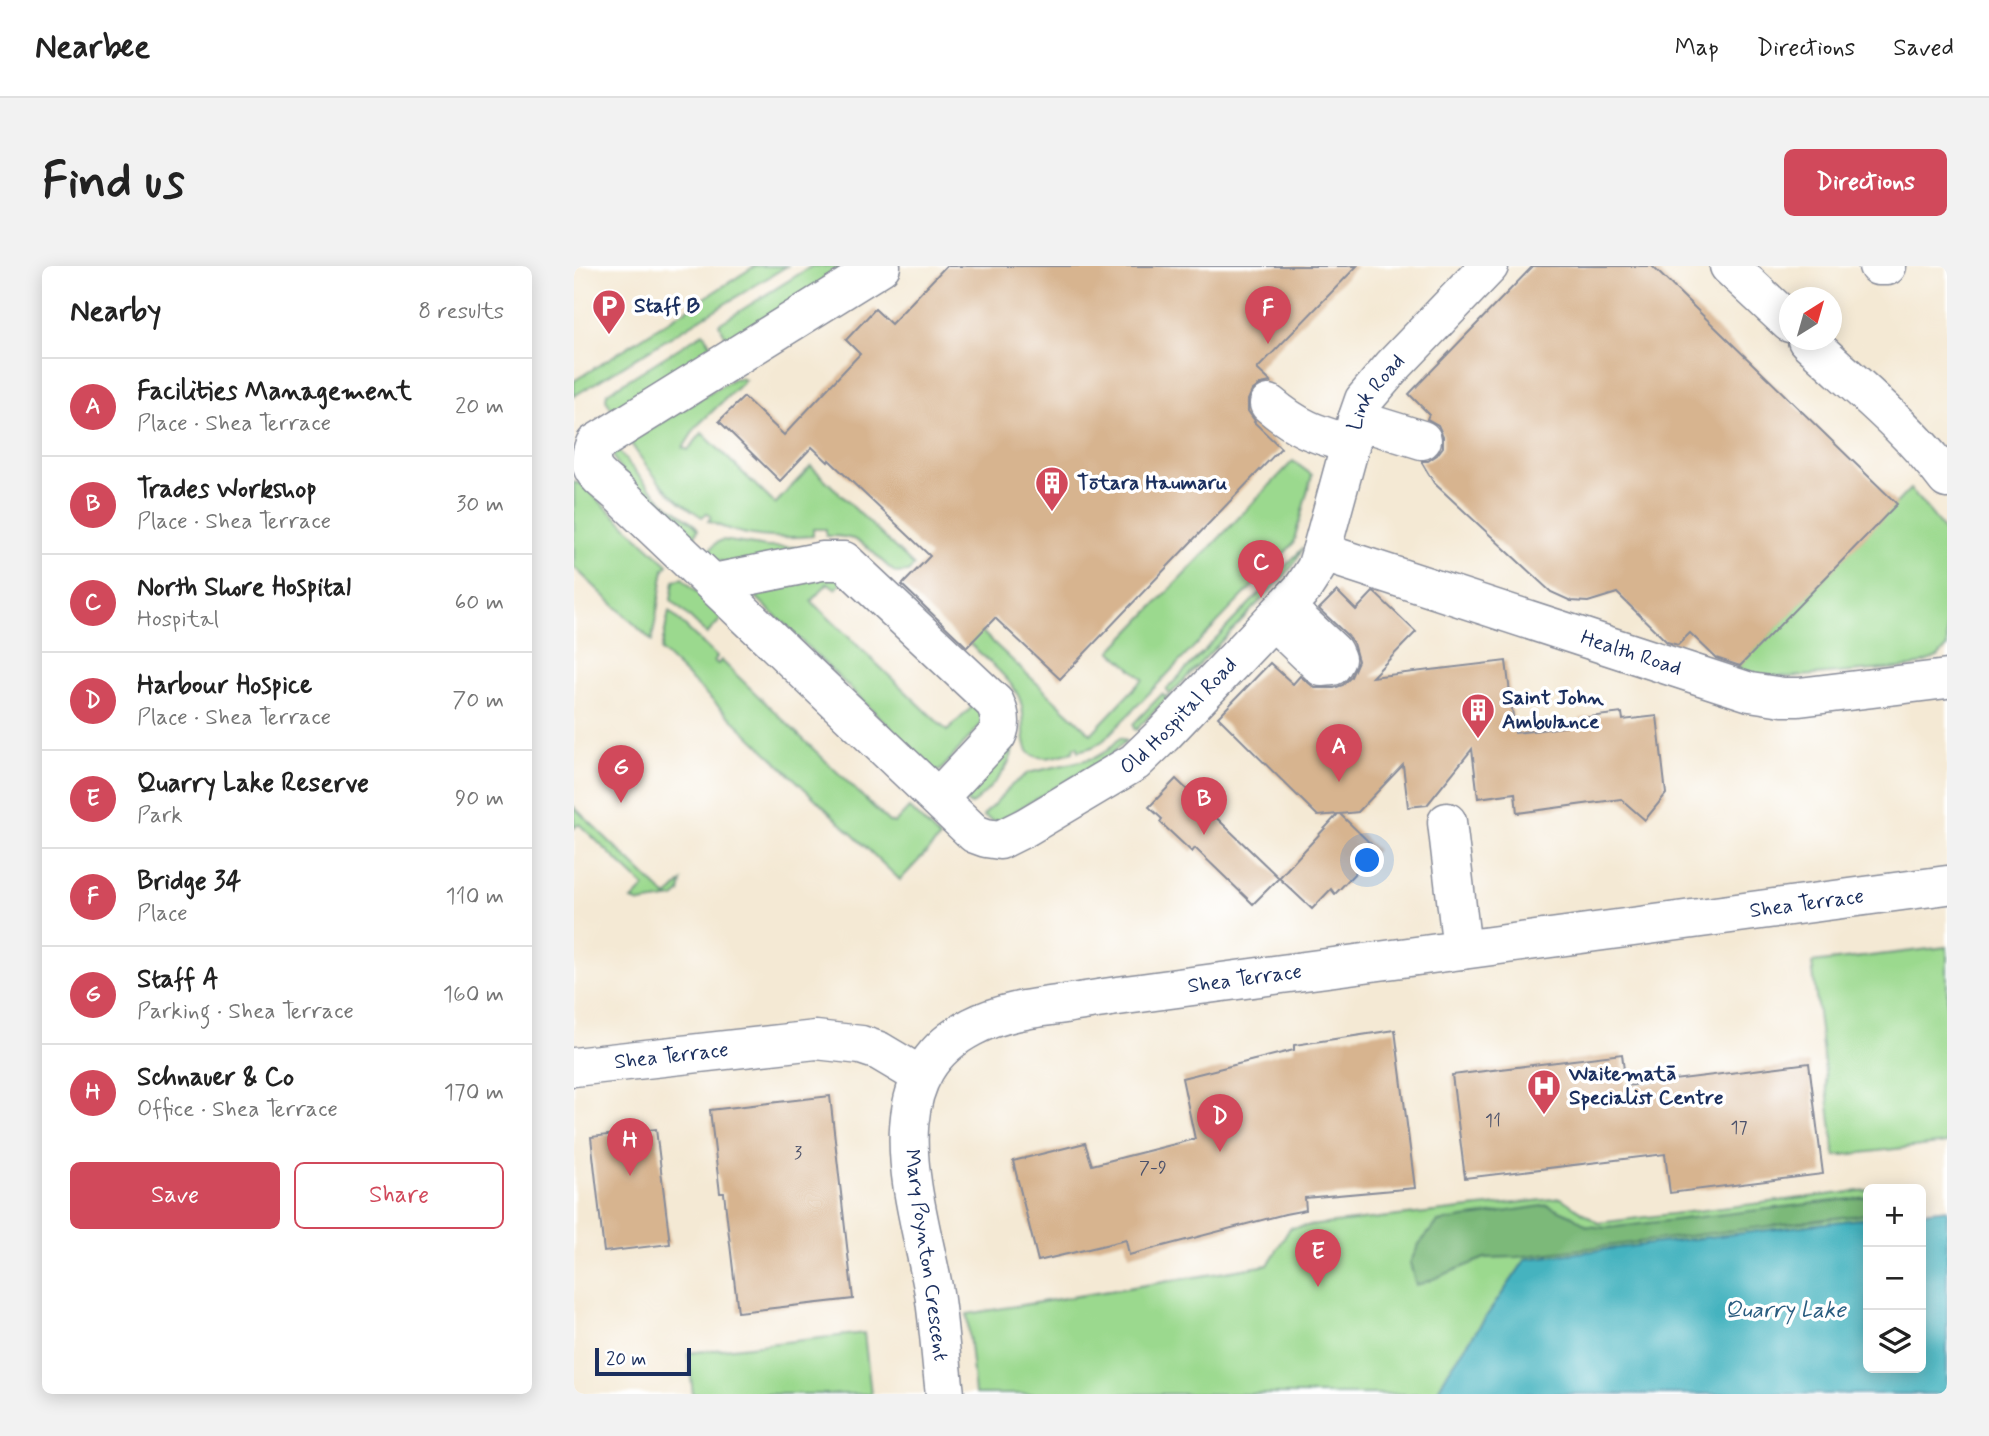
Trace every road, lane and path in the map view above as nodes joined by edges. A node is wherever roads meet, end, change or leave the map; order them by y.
1 (881, 266) edge
2 (1489, 266) edge
3 (1729, 266) edge
4 (1878, 266) edge
5 (1887, 266) edge
6 (1779, 313) edge
7 (1818, 350) edge
8 (1269, 404) dead end
9 (1354, 432) junction
10 (1422, 440) dead end
11 (1947, 479) edge
12 (1321, 552) junction
13 (713, 583) junction
14 (1947, 679) edge
15 (938, 798) junction
16 (1447, 822) dead end
17 (1943, 883) edge
18 (1462, 950) junction
19 (574, 1067) edge
20 (921, 1076) junction
21 (945, 1394) edge

1 - 13 street
2 - 9 street, Link Road
3 - 6 street
4 - 5 street
7 - 11 street
8 - 9 street
9 - 10 street
9 - 12 street, Link Road
12 - 14 street, Health Road
12 - 15 street, Old Hospital Road
13 - 15 street
13 - 15 street
16 - 18 street
17 - 18 street, Shea Terrace
18 - 20 street, Shea Terrace
19 - 20 street, Shea Terrace
20 - 21 street, Mary Poynton Crescent

